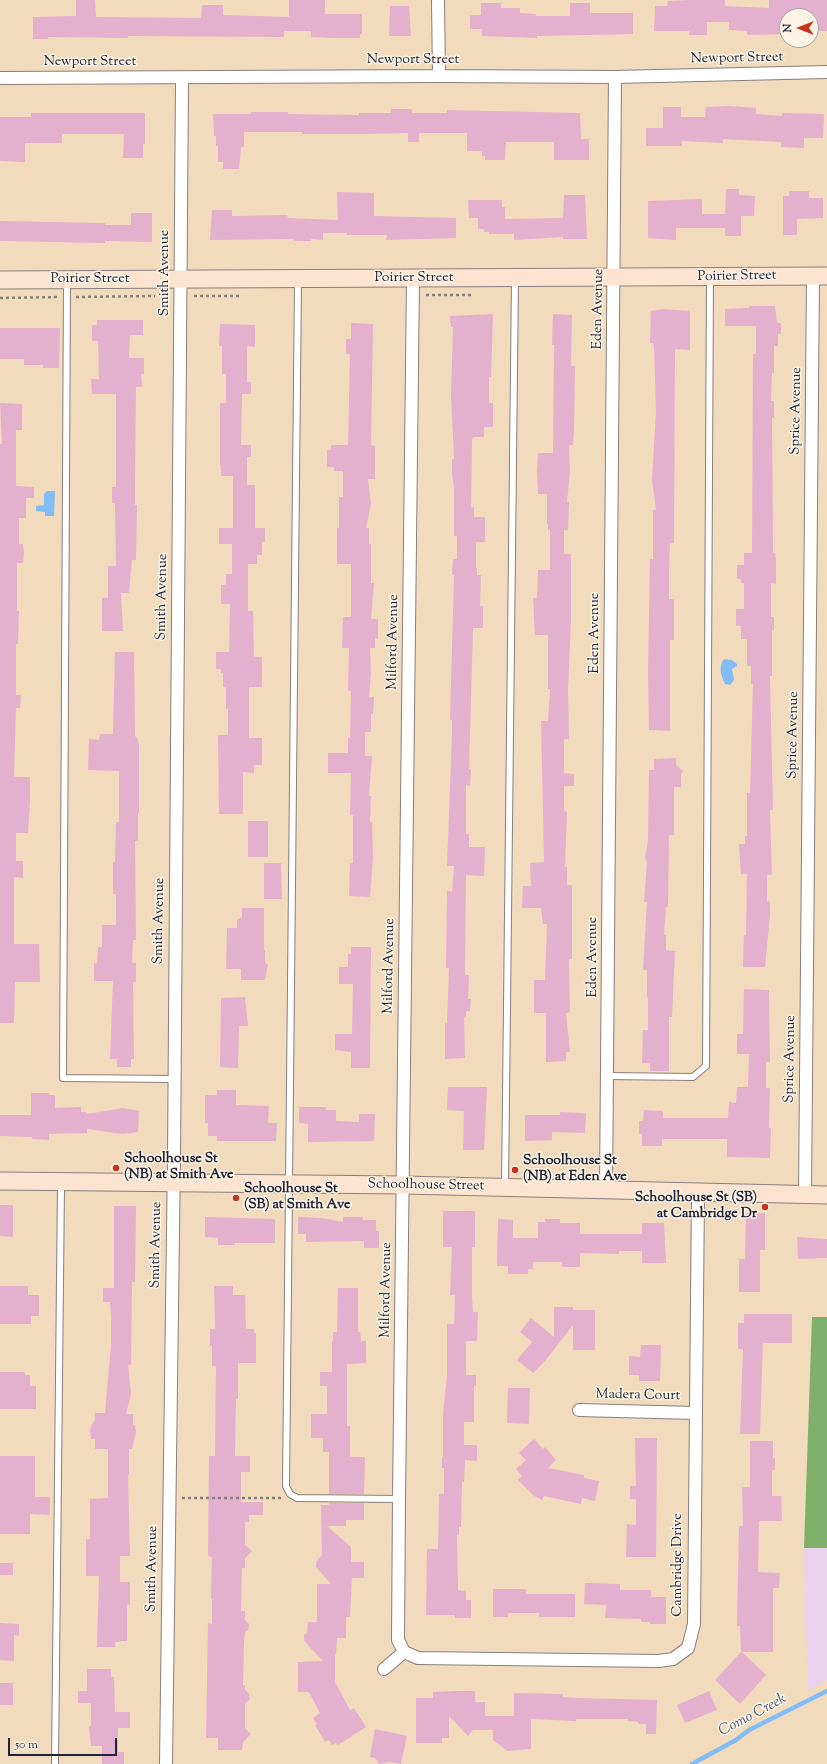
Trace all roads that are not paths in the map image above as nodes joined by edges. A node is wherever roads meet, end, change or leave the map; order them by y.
1 (438, 0) edge
2 (827, 72) edge
3 (439, 76) junction
4 (615, 77) junction
5 (0, 78) edge
6 (182, 79) junction
7 (820, 276) edge
8 (614, 277) junction
9 (710, 277) junction
10 (515, 278) junction
11 (413, 279) junction
12 (0, 280) edge
13 (181, 280) junction
14 (298, 280) junction
15 (68, 289) junction
16 (608, 1076) junction
17 (174, 1079) junction
18 (0, 1181) edge
19 (61, 1181) junction
20 (172, 1183) junction
21 (288, 1185) junction
22 (402, 1185) junction
23 (505, 1187) junction
24 (606, 1189) junction
25 (698, 1193) junction
26 (805, 1194) junction
27 (827, 1195) edge
28 (579, 1410) dead end
29 (695, 1413) junction
30 (399, 1499) junction
31 (404, 1652) junction
32 (384, 1669) dead end
33 (55, 1764) edge
34 (166, 1764) edge

1 - 3 street
2 - 4 street, Newport Street
3 - 4 street, Newport Street
3 - 6 street, Newport Street
4 - 8 street, Eden Avenue
5 - 6 street, Newport Street
6 - 13 street, Smith Avenue
7 - 9 street, Poirier Street
7 - 26 street, Sprice Avenue
8 - 9 street, Poirier Street
8 - 10 street, Poirier Street
8 - 16 street, Eden Avenue
9 - 16 lane
10 - 11 street, Poirier Street
10 - 23 lane
11 - 14 street, Poirier Street
11 - 22 street, Milford Avenue
12 - 15 street, Poirier Street
13 - 14 street, Poirier Street
13 - 15 street, Poirier Street
13 - 17 street, Smith Avenue
14 - 21 lane
15 - 17 lane
16 - 24 street, Eden Avenue
17 - 20 street, Smith Avenue
18 - 19 street, Schoolhouse Street
19 - 20 street, Schoolhouse Street
19 - 33 lane
20 - 21 street, Schoolhouse Street
20 - 34 street, Smith Avenue
21 - 22 street, Schoolhouse Street
21 - 30 lane
22 - 23 street, Schoolhouse Street
22 - 30 street, Milford Avenue
23 - 24 street, Schoolhouse Street
24 - 25 street, Schoolhouse Street
25 - 26 street, Schoolhouse Street
25 - 29 street, Cambridge Drive
26 - 27 street, Schoolhouse Street
28 - 29 street, Madera Court
29 - 31 street, Cambridge Drive
30 - 31 street, Milford Avenue
31 - 32 street

